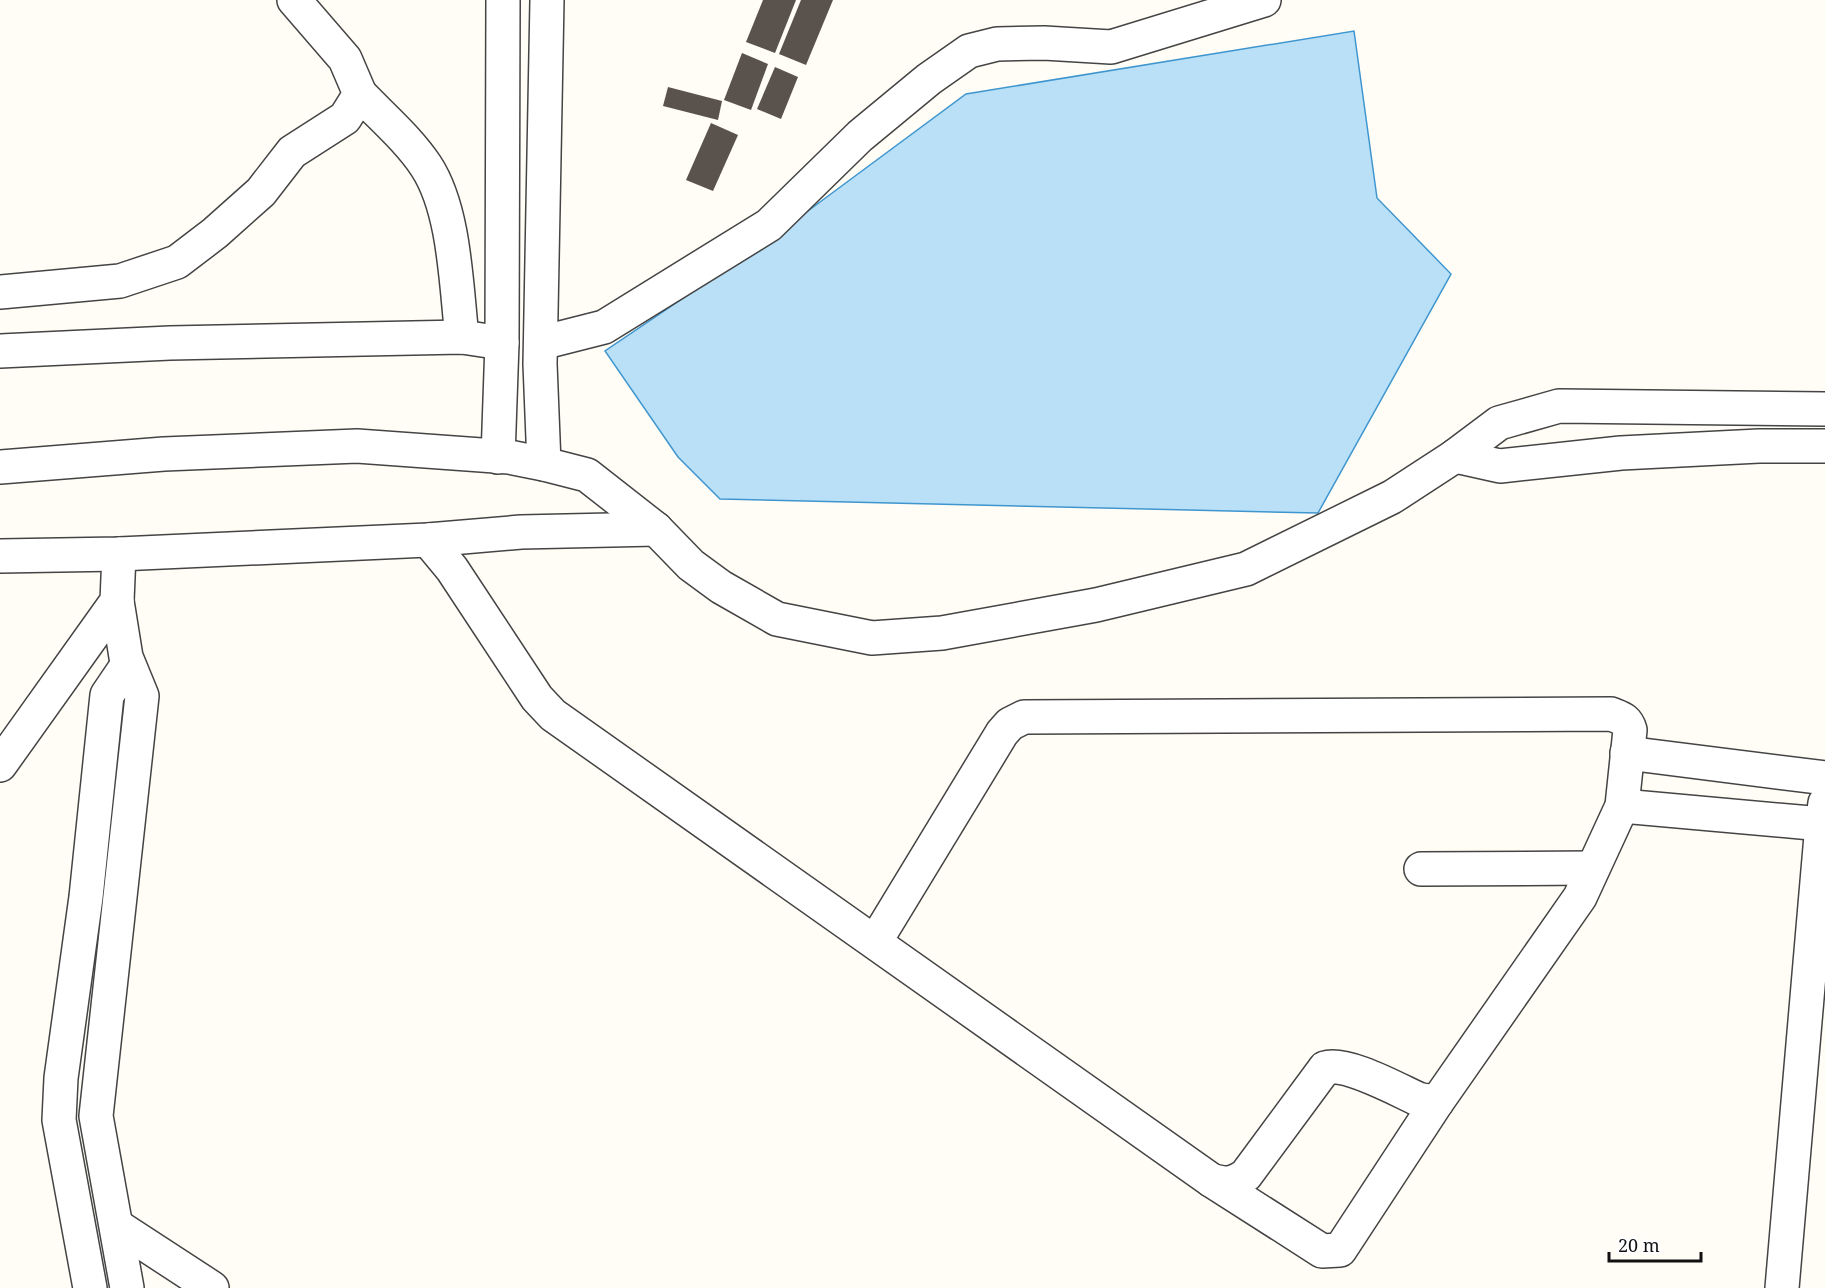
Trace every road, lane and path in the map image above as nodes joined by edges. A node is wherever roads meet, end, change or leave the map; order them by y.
1 (294, 0) edge
2 (503, 0) edge
3 (547, 0) edge
4 (1264, 0) edge
5 (360, 94) junction
6 (0, 292) edge
7 (462, 337) junction
8 (502, 343) junction
9 (541, 343) junction
10 (0, 351) edge
11 (1825, 409) edge
12 (1825, 446) edge
13 (498, 456) junction
14 (1455, 456) junction
15 (544, 464) junction
16 (0, 467) edge
17 (656, 529) junction
18 (428, 540) junction
19 (119, 554) junction
20 (0, 556) edge
21 (117, 601) junction
22 (128, 664) junction
23 (1627, 753) junction
24 (0, 765) edge
25 (1825, 778) edge
26 (1622, 806) junction
27 (1823, 814) edge
28 (1593, 868) junction
29 (1421, 869) dead end
30 (874, 942) junction
31 (1437, 1102) junction
32 (1211, 1180) junction
33 (117, 1226) junction
34 (90, 1288) edge
35 (127, 1288) edge
36 (212, 1288) edge
37 (1782, 1288) edge

1 - 5 street
2 - 8 street
3 - 9 street
4 - 9 street
5 - 6 street
5 - 7 street
7 - 8 street
7 - 10 street
8 - 13 street
9 - 15 street
11 - 14 street
12 - 14 street
13 - 15 street
13 - 16 street
14 - 17 street
15 - 17 street
17 - 18 street
18 - 19 street
18 - 30 street
19 - 20 street
19 - 21 street
21 - 22 street
21 - 24 street
22 - 33 street
22 - 34 street
23 - 25 street
23 - 26 street
23 - 30 street
26 - 27 street
26 - 28 street
27 - 37 street
28 - 29 street
28 - 31 street
30 - 32 street
31 - 32 street
31 - 32 street
33 - 35 street
33 - 36 street

